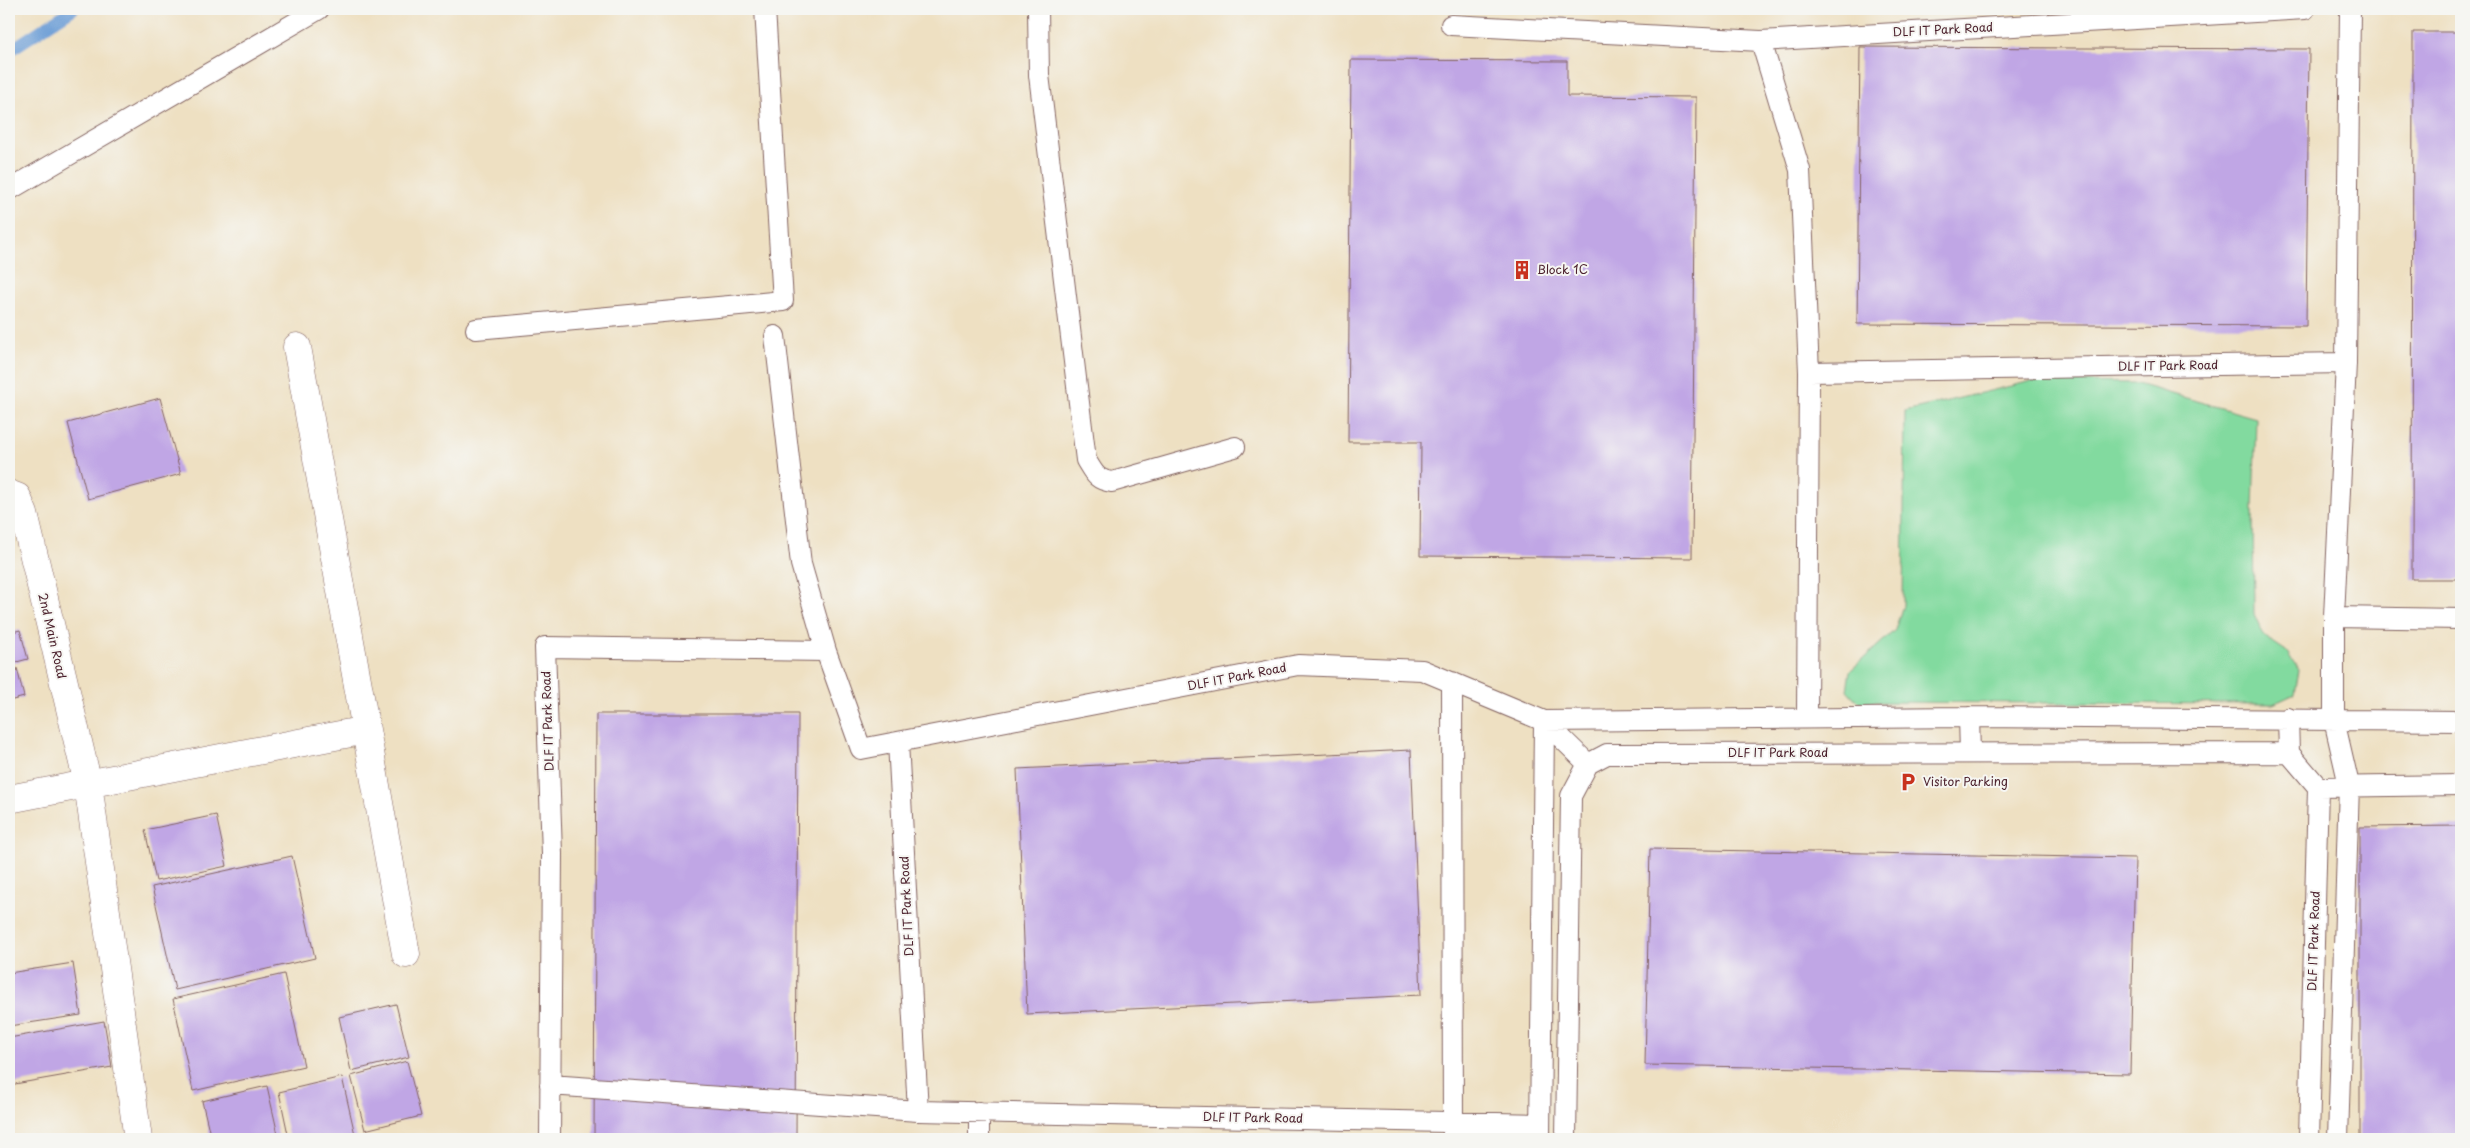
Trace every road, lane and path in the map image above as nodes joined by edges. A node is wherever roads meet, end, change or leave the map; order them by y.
1 (319, 9) edge
2 (765, 9) edge
3 (1038, 9) edge
4 (2305, 9) edge
5 (2350, 9) edge
6 (1450, 25) dead end
7 (1761, 41) junction
8 (9, 190) edge
9 (476, 329) dead end
10 (775, 336) dead end
11 (297, 347) dead end
12 (2346, 362) junction
13 (1809, 372) junction
14 (1235, 447) dead end
15 (9, 494) edge
16 (2334, 617) junction
17 (2461, 619) edge
18 (826, 651) junction
19 (1452, 682) junction
20 (1969, 716) junction
21 (1807, 717) junction
22 (2288, 718) junction
23 (2334, 720) junction
24 (1544, 721) junction
25 (2461, 721) edge
26 (366, 730) junction
27 (898, 742) junction
28 (1970, 753) junction
29 (2289, 753) junction
30 (1588, 764) junction
31 (88, 784) junction
32 (2461, 784) edge
33 (2318, 786) junction
34 (2350, 786) junction
35 (9, 799) edge
36 (406, 954) dead end
37 (550, 1085) junction
38 (918, 1111) junction
39 (979, 1112) junction
40 (1453, 1131) edge
41 (1540, 1132) edge
42 (545, 1138) edge
43 (138, 1139) edge
44 (979, 1139) edge
45 (1566, 1139) edge
46 (2308, 1139) edge
47 (2338, 1139) edge

1 - 8 lane
2 - 9 lane
3 - 14 lane
4 - 7 lane, DLF IT Park Road
5 - 12 lane
6 - 7 lane, DLF IT Park Road
7 - 13 lane
10 - 18 lane
11 - 26 street
12 - 13 lane, DLF IT Park Road
12 - 16 lane
13 - 21 lane
15 - 31 street, 2nd Main Road
16 - 17 lane
16 - 23 lane
18 - 27 lane
18 - 37 lane, DLF IT Park Road
19 - 24 lane, DLF IT Park Road
19 - 27 lane, DLF IT Park Road
19 - 40 lane
20 - 21 lane, DLF IT Park Road
20 - 22 lane, DLF IT Park Road
20 - 28 lane
21 - 24 lane, DLF IT Park Road
22 - 23 lane, DLF IT Park Road
22 - 29 lane
23 - 25 lane, DLF IT Park Road
23 - 34 lane
24 - 30 lane, DLF IT Park Road
24 - 41 lane, DLF IT Park Road
26 - 31 street
26 - 36 street
27 - 38 lane, DLF IT Park Road
28 - 29 lane, DLF IT Park Road
28 - 30 lane, DLF IT Park Road
29 - 33 lane
30 - 45 lane
31 - 35 street
31 - 43 street, 2nd Main Road
32 - 34 lane
33 - 34 lane
33 - 46 lane, DLF IT Park Road
34 - 47 lane
37 - 38 lane
37 - 42 lane, DLF IT Park Road
38 - 39 lane, DLF IT Park Road
39 - 40 lane, DLF IT Park Road
39 - 44 lane
40 - 41 lane, DLF IT Park Road

